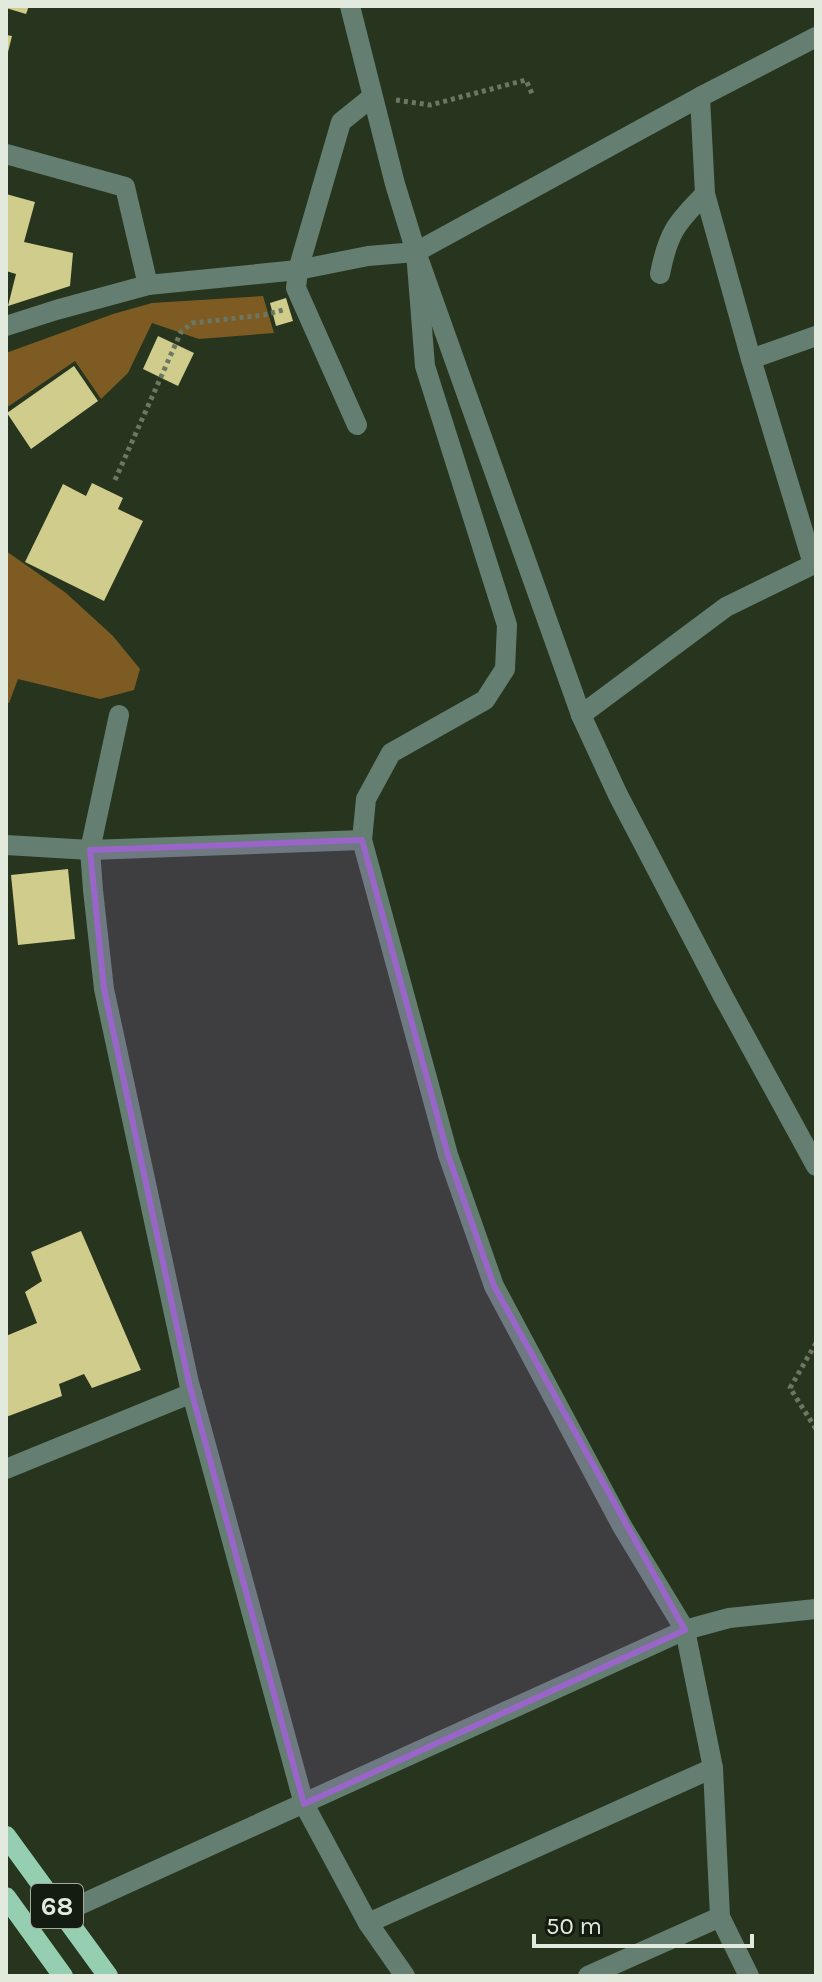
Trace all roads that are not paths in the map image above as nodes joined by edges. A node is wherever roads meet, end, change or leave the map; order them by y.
1 (350, 6) edge
2 (816, 37) edge
3 (700, 97) junction
4 (373, 100) junction
5 (6, 154) edge
6 (705, 194) junction
7 (416, 252) junction
8 (298, 270) junction
9 (660, 274) dead end
10 (148, 285) junction
11 (6, 326) edge
12 (816, 336) edge
13 (751, 359) junction
14 (357, 425) dead end
15 (814, 564) edge
16 (119, 715) dead end
17 (581, 715) junction
18 (362, 840) junction
19 (6, 845) edge
20 (90, 850) junction
21 (816, 1166) edge
22 (192, 1393) junction
23 (6, 1469) edge
24 (816, 1609) edge
25 (685, 1630) junction
26 (713, 1768) junction
27 (304, 1804) junction
28 (6, 1836) edge
29 (8, 1902) edge
30 (62, 1913) junction
31 (720, 1917) junction
32 (368, 1923) junction
33 (63, 1976) edge
34 (108, 1976) edge
35 (405, 1976) edge
36 (588, 1976) edge
37 (749, 1976) edge

1 - 4 street
2 - 3 street
3 - 6 street
3 - 7 street
4 - 7 street
4 - 8 street
5 - 10 street
6 - 9 street
6 - 13 street
7 - 8 street
7 - 17 street
7 - 18 street
8 - 10 street
8 - 14 street
10 - 11 street
12 - 13 street
13 - 15 street
15 - 17 street
16 - 20 street
17 - 21 street
18 - 20 street
18 - 25 street
19 - 20 street
20 - 22 street
22 - 23 street
22 - 27 street
24 - 25 street
25 - 26 street
25 - 27 street
26 - 31 street
26 - 32 street
27 - 30 street
27 - 32 street
28 - 30 main road, 68
29 - 33 main road, 68
30 - 34 main road, 68
31 - 36 street
31 - 37 street
32 - 35 street

